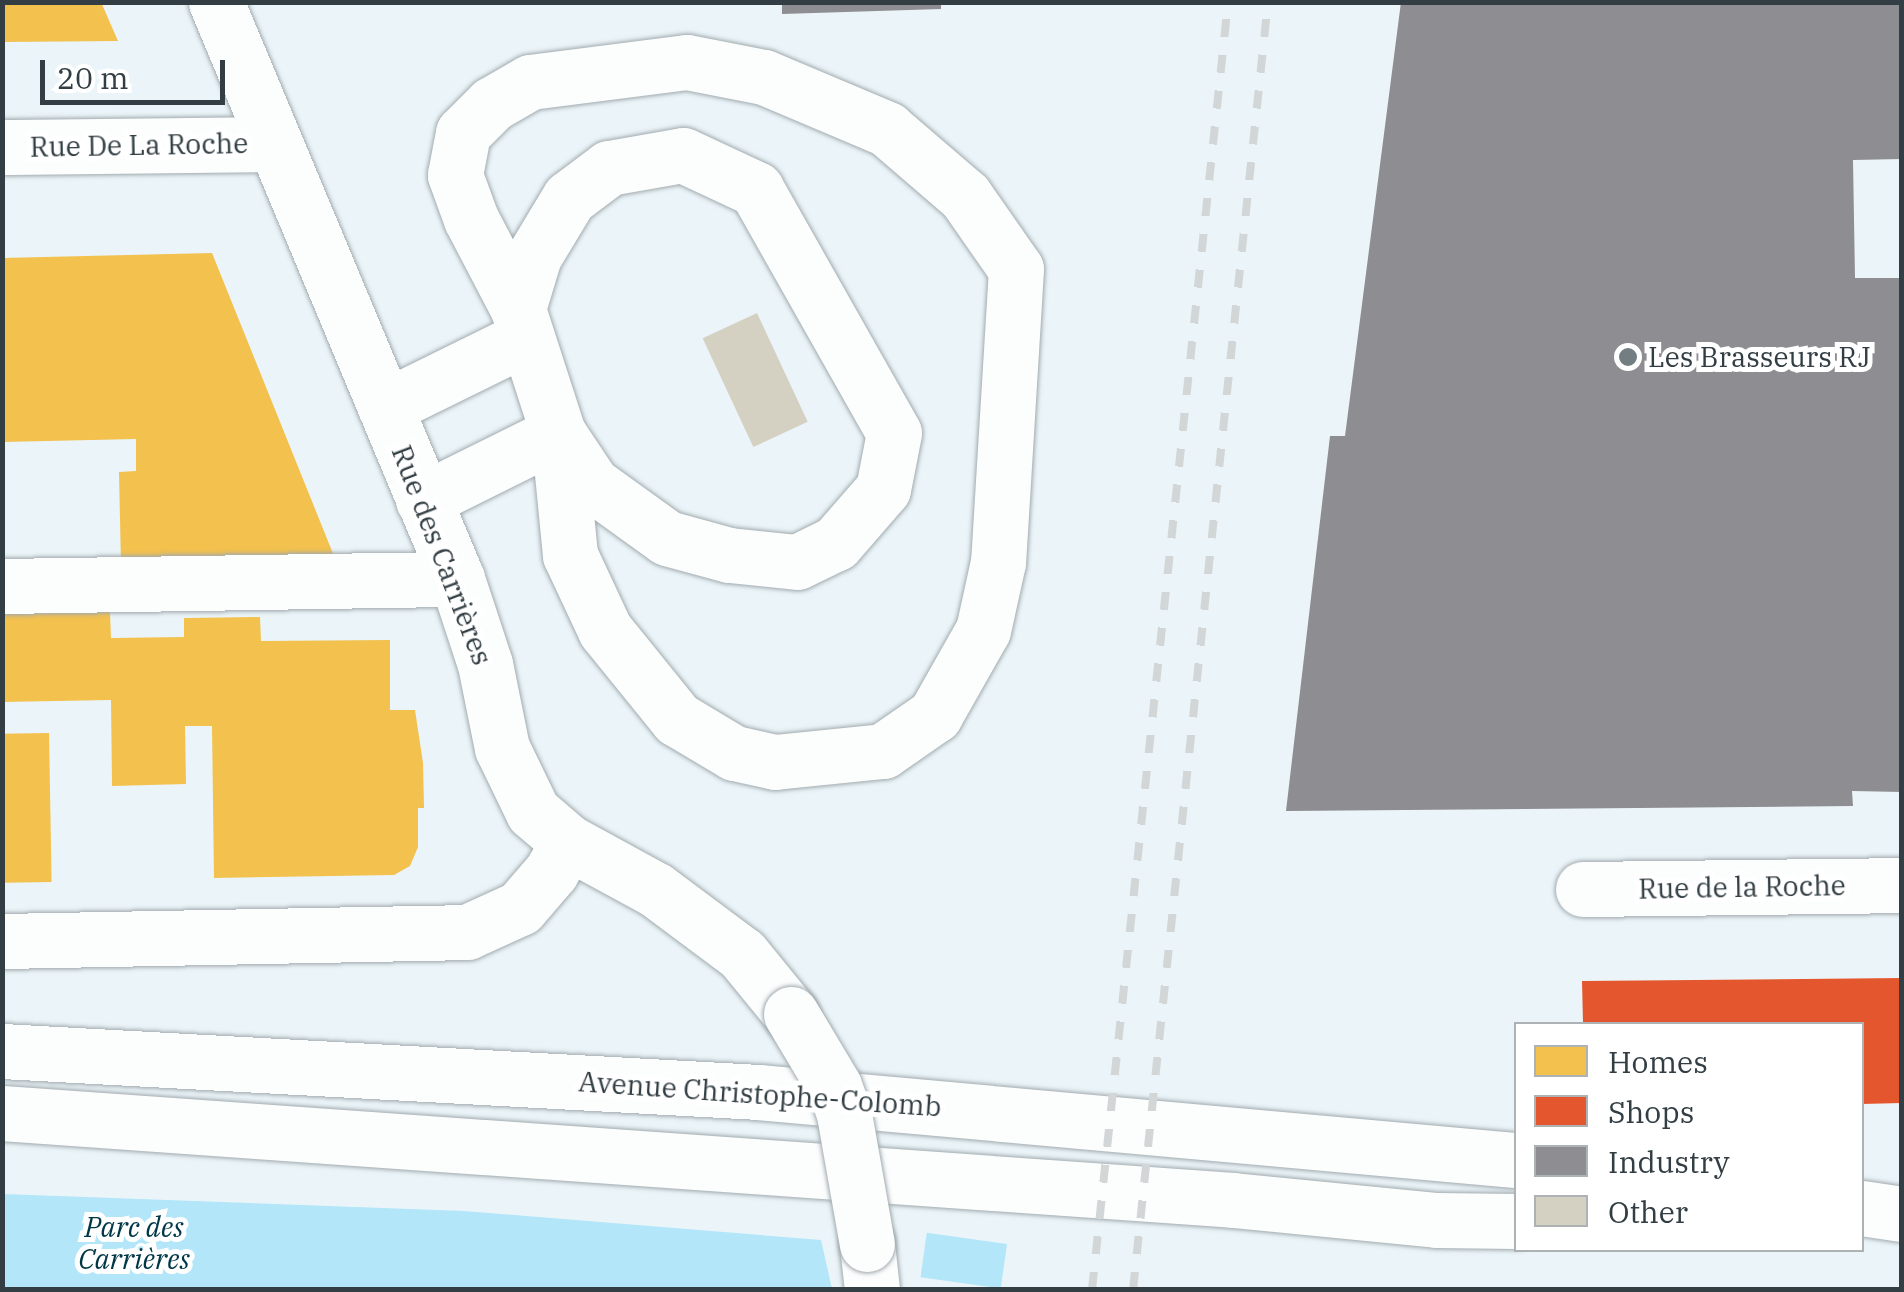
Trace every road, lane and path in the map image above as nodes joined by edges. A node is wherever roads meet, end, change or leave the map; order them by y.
1 (216, 2) edge
2 (275, 144) junction
3 (2, 146) edge
4 (522, 323) junction
5 (385, 407) junction
6 (558, 434) junction
7 (424, 500) junction
8 (457, 579) junction
9 (2, 586) edge
10 (568, 842) junction
11 (1902, 885) edge
12 (1582, 889) dead end
13 (2, 941) edge
14 (2, 1051) edge
15 (2, 1113) edge
16 (1514, 1160) edge
17 (1864, 1208) edge
18 (1902, 1214) edge
19 (1514, 1221) edge
20 (1864, 1223) edge
21 (1902, 1223) edge
22 (870, 1267) edge

1 - 2 main road, Rue des Carrières
2 - 3 main road, Rue De La Roche
2 - 5 main road, Rue des Carrières
4 - 5 main road
4 - 6 main road
4 - 6 main road
4 - 6 main road
5 - 7 main road, Rue des Carrières
6 - 7 main road
7 - 8 main road, Rue des Carrières
8 - 9 main road
8 - 10 main road, Rue des Carrières
10 - 13 main road
10 - 22 main road, Rue des Carrières, bridge
11 - 12 main road, Rue de la Roche
14 - 16 main road, Avenue Christophe-Colomb
15 - 19 main road
17 - 18 main road
20 - 21 main road

